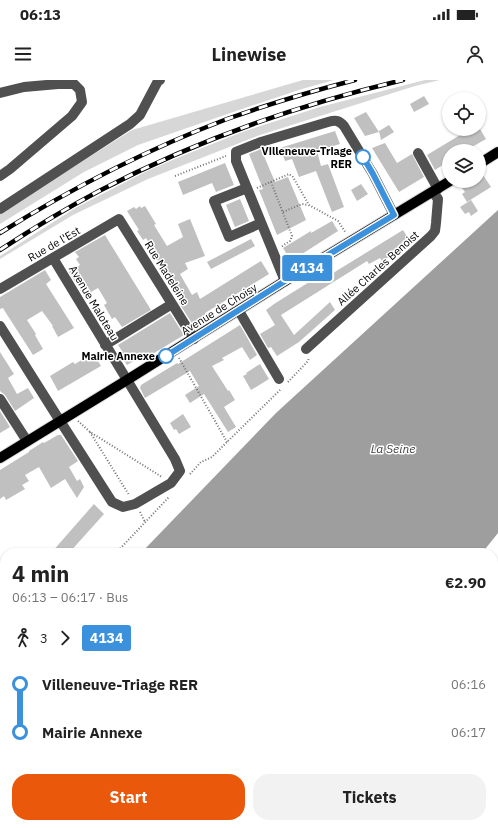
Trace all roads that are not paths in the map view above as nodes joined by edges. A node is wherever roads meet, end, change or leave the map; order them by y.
1 (160, 80) edge
2 (0, 93) edge
3 (498, 152) edge
4 (418, 153) dead end
5 (486, 160) edge
6 (0, 176) edge
7 (442, 187) edge
8 (248, 190) junction
9 (436, 191) junction
10 (0, 209) edge
11 (394, 215) junction
12 (120, 219) joint
13 (261, 223) junction
14 (53, 258) junction
15 (285, 281) junction
16 (0, 289) edge
17 (172, 304) junction
18 (238, 311) junction
19 (0, 326) edge
20 (194, 339) junction
21 (106, 345) junction
22 (307, 348) road end
23 (279, 379) dead end
24 (127, 380) junction
25 (1, 401) edge
26 (60, 422) junction
27 (27, 441) junction
28 (0, 458) edge

1 - 10 street
2 - 6 street
3 - 5 main road
4 - 9 street, Allée Charles Benoist
7 - 9 main road, Avenue de Choisy
8 - 11 street
8 - 13 street
8 - 13 street
9 - 11 main road, Avenue de Choisy
9 - 22 street, Allée Charles Benoist
11 - 15 main road, Avenue de Choisy
12 - 14 street, Rue de l'Est
12 - 17 street, Rue Madeleine
13 - 15 street
14 - 16 street, Rue de l'Est
14 - 21 street, Avenue Maloteau
15 - 18 main road, Avenue de Choisy
17 - 20 street, Rue Madeleine
17 - 21 street
18 - 20 main road, Avenue de Choisy
18 - 23 street
19 - 26 street
20 - 24 main road, Avenue de Choisy
21 - 24 street, Avenue Maloteau
24 - 26 main road, Avenue de Choisy
24 - 26 street, Avenue Maloteau
25 - 27 street
26 - 27 main road, Avenue de Choisy
27 - 28 main road, Avenue de Choisy

